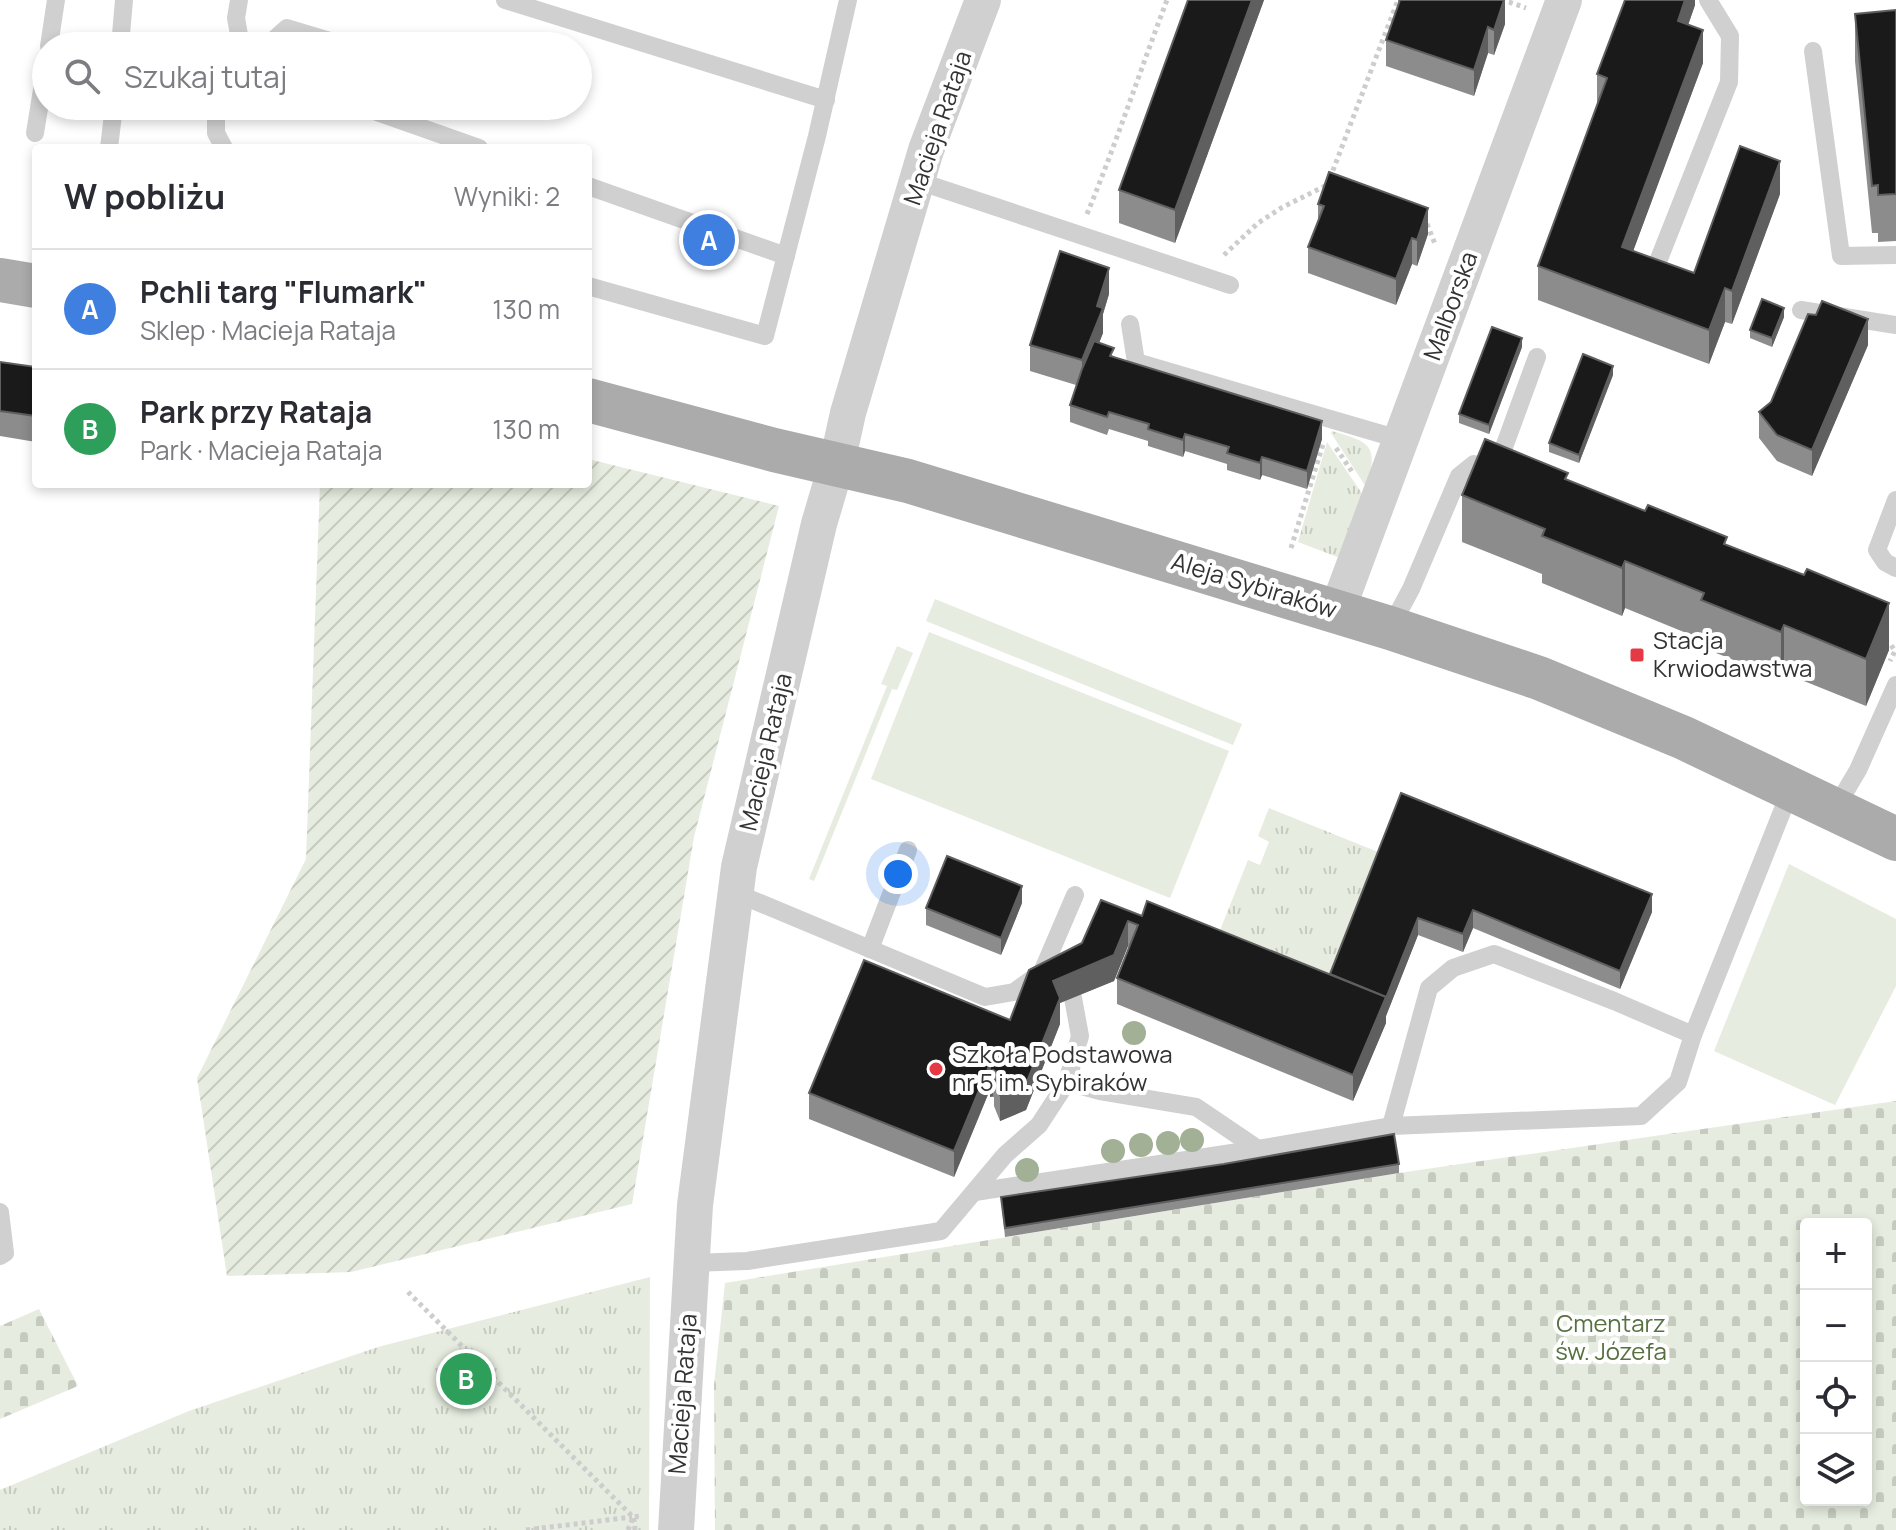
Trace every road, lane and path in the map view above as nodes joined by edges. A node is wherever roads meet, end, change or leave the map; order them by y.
1 (56, 0) edge
2 (124, 0) edge
3 (239, 0) edge
4 (505, 0) edge
5 (848, 0) edge
6 (983, 0) edge
7 (1167, 0) edge
8 (1398, 0) edge
9 (1564, 0) edge
10 (1708, 0) edge
11 (51, 32) edge
12 (121, 32) edge
13 (238, 32) edge
14 (1813, 51) dead end
15 (826, 100) junction
16 (37, 120) edge
17 (112, 120) edge
18 (216, 120) edge
19 (400, 120) edge
20 (35, 133) dead end
21 (109, 144) edge
22 (222, 144) edge
23 (468, 144) edge
24 (918, 181) junction
25 (592, 187) edge
26 (1426, 222) edge
27 (1082, 227) dead end
28 (1896, 255) edge
29 (786, 256) junction
30 (1220, 258) dead end
31 (1657, 264) edge
32 (0, 280) edge
33 (32, 285) edge
34 (1230, 285) dead end
35 (1459, 285) junction
36 (592, 287) edge
37 (1801, 310) dead end
38 (1130, 324) dead end
39 (1896, 325) edge
40 (1537, 357) dead end
41 (592, 401) edge
42 (1402, 440) junction
43 (837, 463) junction
44 (1896, 500) edge
45 (1376, 507) junction
46 (1291, 548) dead end
47 (1896, 568) edge
48 (1337, 611) junction
49 (1390, 628) junction
50 (1877, 639) edge
51 (1889, 665) dead end
52 (1896, 685) edge
53 (1791, 788) junction
54 (1835, 809) junction
55 (1896, 839) edge
56 (908, 850) dead end
57 (736, 893) junction
58 (1075, 895) dead end
59 (870, 949) junction
60 (1042, 972) junction
61 (1064, 980) edge
62 (1073, 998) edge
63 (1693, 1035) junction
64 (1067, 1082) junction
65 (1391, 1126) junction
66 (1258, 1149) junction
67 (975, 1192) junction
68 (0, 1212) edge
69 (0, 1256) edge
70 (692, 1263) junction
71 (408, 1292) dead end
72 (633, 1517) junction
73 (676, 1520) edge
74 (526, 1530) edge
75 (628, 1530) edge
76 (635, 1530) edge

1 - 11 lane
2 - 12 lane
3 - 13 lane
4 - 15 lane
5 - 15 lane
6 - 24 street, Macieja Rataja
7 - 27 path
8 - 30 path
9 - 35 street, Malborska
10 - 31 lane
14 - 28 lane
15 - 29 lane
16 - 20 lane
17 - 21 lane
18 - 22 lane
19 - 23 lane
24 - 34 lane
24 - 43 street, Macieja Rataja
25 - 29 lane
26 - 35 path
29 - 36 lane
32 - 33 main road
35 - 42 street, Malborska
37 - 39 lane
38 - 42 lane
40 - 49 lane
41 - 43 main road, Aleja Sybiraków
42 - 45 street, Malborska
43 - 48 main road, Aleja Sybiraków
43 - 57 street, Macieja Rataja
44 - 47 lane
45 - 46 path
45 - 48 street, Malborska
48 - 49 main road, Aleja Sybiraków
49 - 53 main road, Aleja Sybiraków
50 - 51 path
52 - 54 lane
53 - 54 main road, Aleja Sybiraków
53 - 63 lane
54 - 55 main road, Aleja Sybiraków
56 - 59 lane
57 - 59 lane
57 - 70 street, Macieja Rataja
58 - 60 lane
59 - 60 lane
60 - 61 lane
62 - 64 lane
63 - 65 lane
63 - 65 lane
64 - 66 lane
64 - 67 lane
65 - 66 lane
66 - 67 lane
67 - 70 lane
68 - 69 lane
70 - 73 street, Macieja Rataja
71 - 72 path
72 - 73 path
72 - 74 path
72 - 75 path
72 - 76 path

